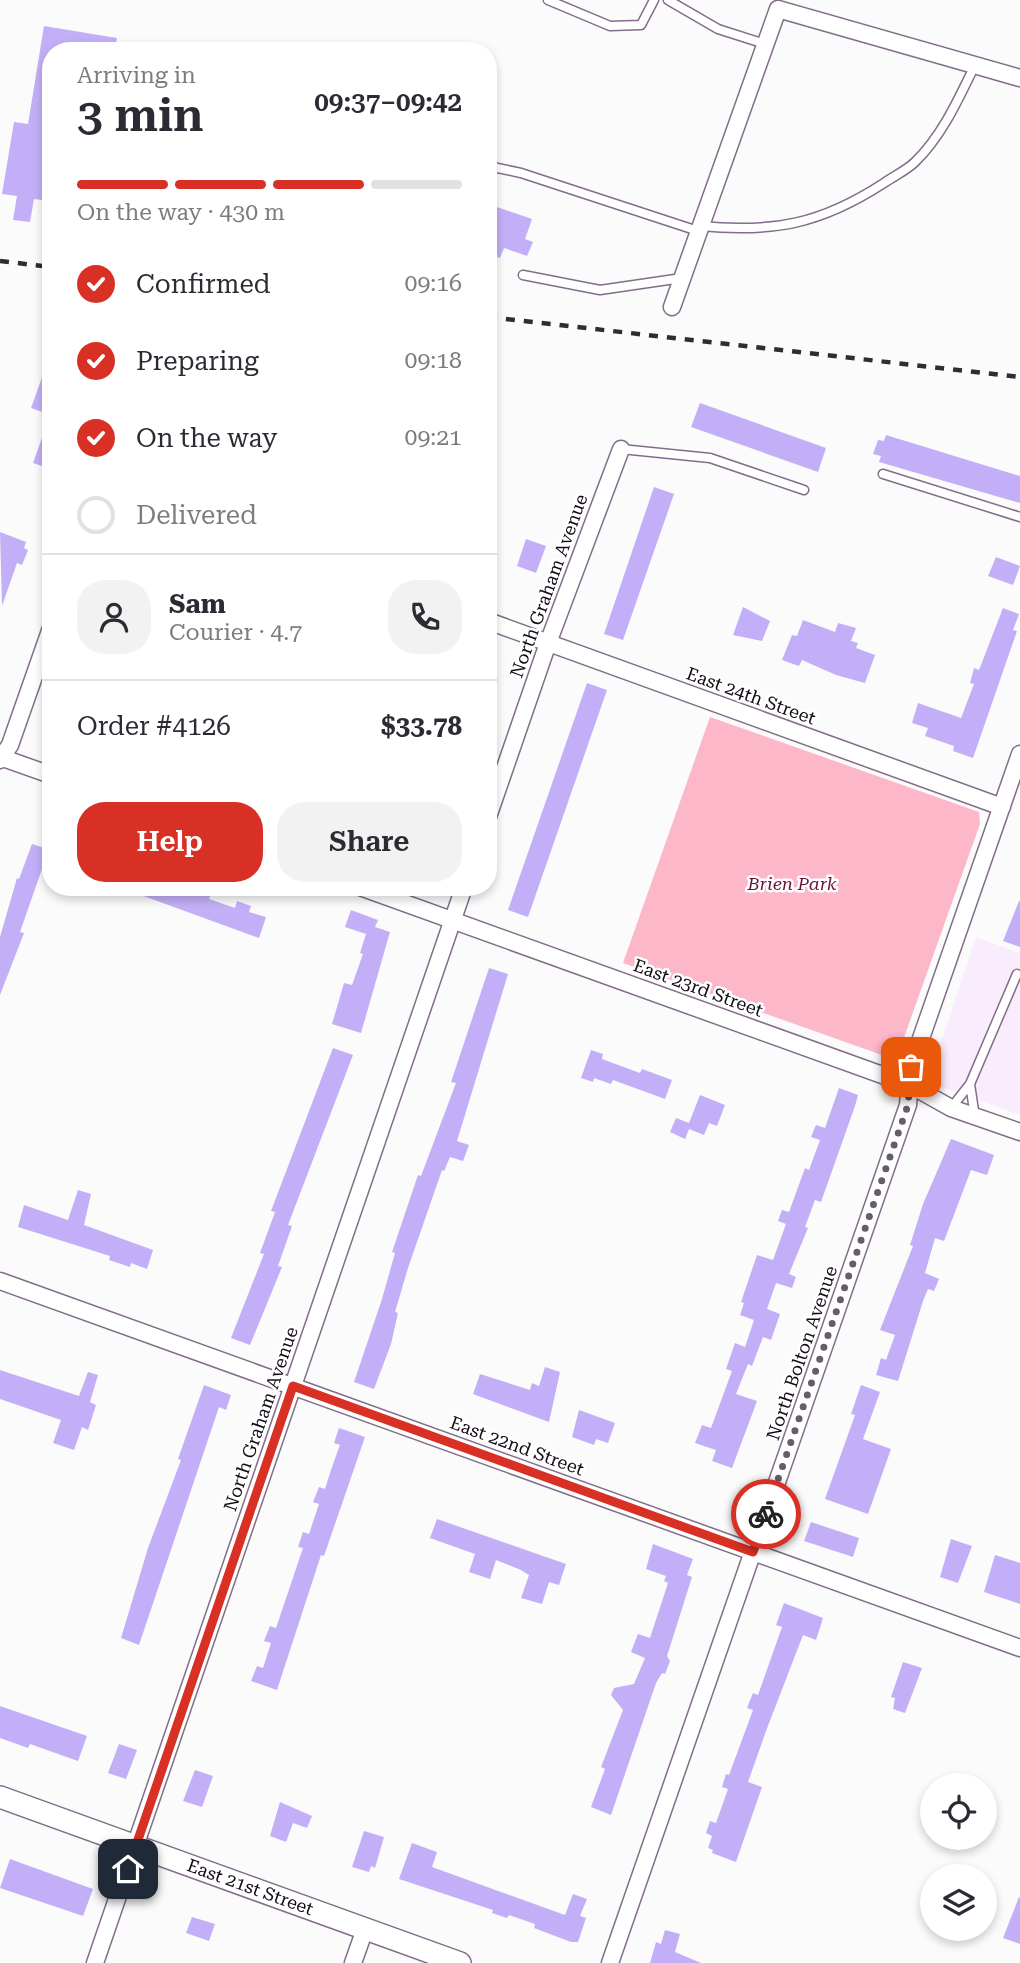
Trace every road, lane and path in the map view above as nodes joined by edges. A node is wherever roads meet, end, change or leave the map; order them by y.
1 (548, 0) edge
2 (654, 0) edge
3 (668, 0) edge
4 (765, 44) junction
5 (975, 65) junction
6 (1020, 78) edge
7 (497, 168) edge
8 (699, 228) junction
9 (523, 275) dead end
10 (682, 278) junction
11 (672, 307) dead end
12 (621, 449) joint
13 (883, 474) dead end
14 (804, 490) dead end
15 (1020, 517) edge
16 (497, 624) edge
17 (548, 643) junction
18 (42, 654) edge
19 (1020, 754) edge
20 (1, 758) edge
21 (42, 772) edge
22 (497, 791) edge
23 (1002, 807) junction
24 (385, 896) edge
25 (461, 896) edge
26 (453, 921) junction
27 (1017, 974) dead end
28 (910, 1084) junction
29 (970, 1084) junction
30 (951, 1108) junction
31 (975, 1117) junction
32 (1020, 1132) edge
33 (0, 1281) edge
34 (293, 1386) junction
35 (753, 1552) junction
36 (1020, 1648) edge
37 (0, 1797) edge
38 (136, 1846) junction
39 (365, 1929) junction
40 (95, 1963) edge
41 (353, 1963) edge
42 (460, 1963) edge
43 (610, 1963) edge

1 - 2 lane
3 - 4 lane
4 - 5 street
4 - 8 street
5 - 6 street
5 - 8 lane
7 - 8 lane
8 - 10 street
9 - 10 lane
10 - 11 street
12 - 14 lane
12 - 17 street, North Graham Avenue
13 - 15 lane
16 - 17 street, East 24th Street
17 - 22 street, North Graham Avenue
17 - 23 street, East 24th Street
18 - 20 street
19 - 23 street, North Bolton Avenue
20 - 21 street
23 - 28 street, North Bolton Avenue
24 - 26 street, East 23rd Street
25 - 26 street, North Graham Avenue
26 - 28 street, East 23rd Street
26 - 34 street, North Graham Avenue
27 - 29 lane
28 - 30 street, East 23rd Street
28 - 35 street, North Bolton Avenue
29 - 30 lane
29 - 31 lane
30 - 31 street, East 23rd Street
31 - 32 street, East 23rd Street
33 - 34 street, East 22nd Street
34 - 35 street, East 22nd Street
34 - 38 street, North Graham Avenue
35 - 36 street, East 22nd Street
35 - 43 street, North Bolton Avenue
37 - 38 main road, East 21st Street
38 - 39 main road, East 21st Street
38 - 40 street, North Graham Avenue
39 - 41 street
39 - 42 main road, East 21st Street

